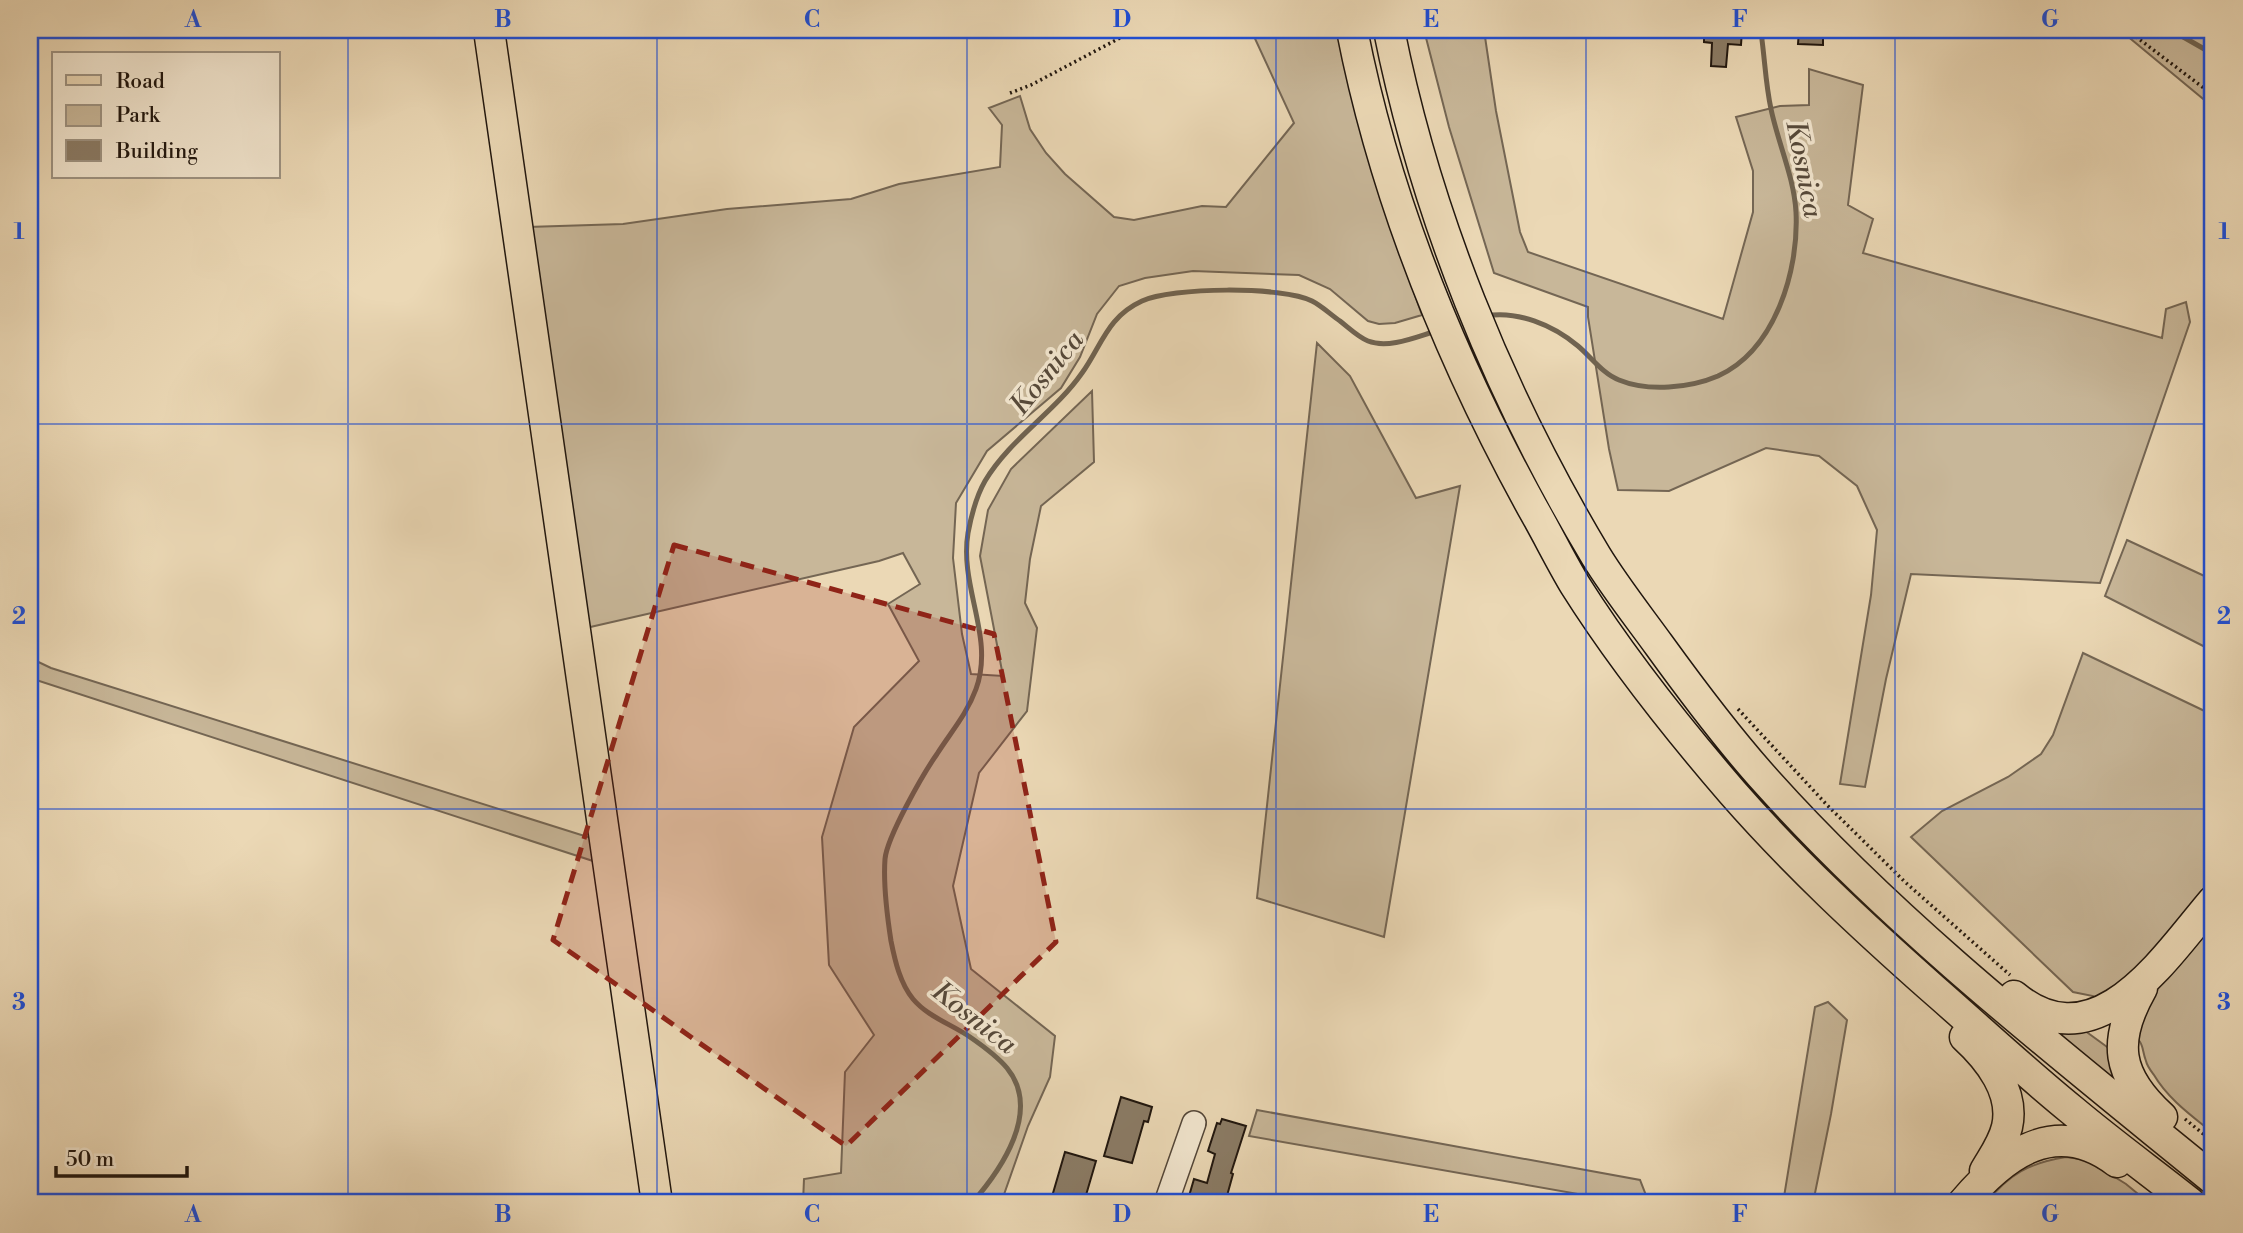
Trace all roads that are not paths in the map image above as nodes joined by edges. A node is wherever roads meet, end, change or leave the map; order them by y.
1 (489, 30) edge
2 (1352, 30) edge
3 (1389, 30) edge
4 (2213, 901) edge
5 (1950, 960) junction
6 (1921, 978) junction
7 (2148, 978) junction
8 (1194, 1123) dead end
9 (2208, 1163) edge
10 (1969, 1197) edge
11 (2188, 1202) edge
12 (657, 1203) edge
13 (1166, 1203) edge

1 - 12 main road
2 - 6 main road
3 - 5 main road
4 - 7 main road
5 - 7 main road
5 - 9 main road
6 - 10 main road
6 - 11 main road
7 - 9 main road
8 - 13 street
10 - 11 main road

